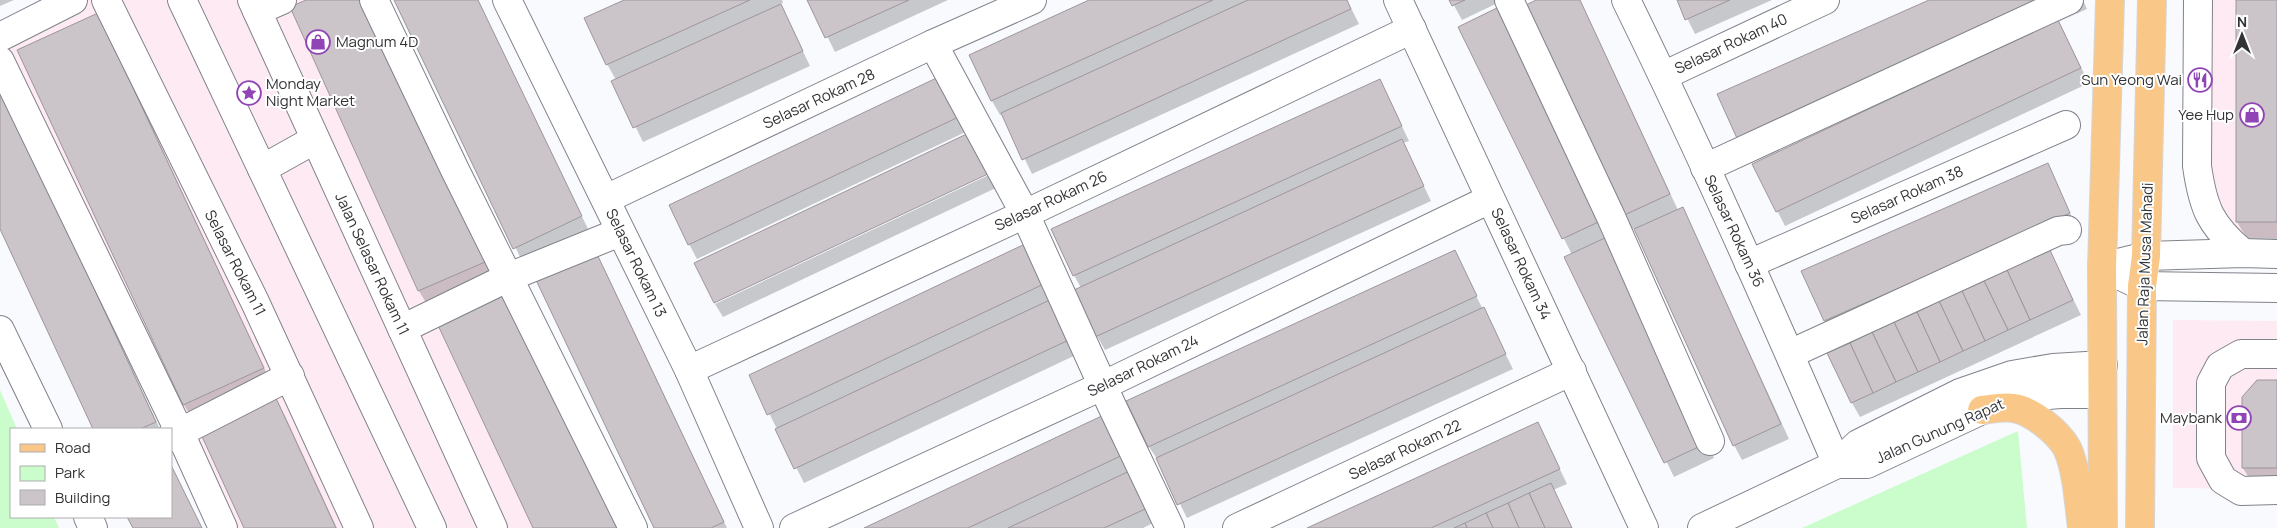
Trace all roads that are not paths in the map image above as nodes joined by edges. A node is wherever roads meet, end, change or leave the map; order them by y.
1 (73, 0) edge
2 (106, 0) edge
3 (182, 0) edge
4 (282, 0) edge
5 (374, 0) edge
6 (1032, 0) edge
7 (1398, 0) edge
8 (1509, 0) edge
9 (1626, 0) edge
10 (1825, 0) edge
11 (2069, 0) edge
12 (2110, 0) edge
13 (2152, 0) edge
14 (2198, 0) edge
15 (515, 3) edge
16 (255, 5) edge
17 (1412, 29) junction
18 (0, 38) edge
19 (933, 44) junction
20 (0, 62) edge
21 (1663, 76) junction
22 (2066, 125) dead end
23 (314, 140) junction
24 (1705, 168) junction
25 (262, 169) junction
26 (606, 199) junction
27 (1490, 199) junction
28 (1025, 214) junction
29 (2067, 230) dead end
30 (620, 232) junction
31 (2243, 252) junction
32 (2277, 254) edge
33 (2146, 256) junction
34 (1749, 264) junction
35 (2102, 267) junction
36 (509, 277) junction
37 (2142, 286) junction
38 (2277, 288) edge
39 (402, 329) junction
40 (0, 330) edge
41 (1790, 354) junction
42 (2277, 354) edge
43 (689, 370) junction
44 (1572, 371) junction
45 (290, 376) junction
46 (2108, 380) junction
47 (1102, 386) junction
48 (1982, 410) junction
49 (2141, 419) junction
50 (48, 428) edge
51 (176, 435) edge
52 (1710, 441) dead end
53 (1837, 464) junction
54 (2277, 490) edge
55 (755, 527) edge
56 (223, 528) edge
57 (359, 528) edge
58 (432, 528) edge
59 (493, 528) edge
60 (633, 528) edge
61 (794, 528) edge
62 (1170, 528) edge
63 (1237, 528) edge
64 (1644, 528) edge
65 (1702, 528) edge
66 (2082, 528) edge
67 (2102, 528) edge
68 (2140, 528) edge

1 - 18 street
2 - 45 street, Selasar Rokam 11
3 - 25 street
4 - 16 street
5 - 36 street
6 - 19 street, Selasar Rokam 28
7 - 17 street, Selasar Rokam 34
8 - 52 street
9 - 21 street, Selasar Rokam 36
10 - 21 street, Selasar Rokam 40
11 - 24 street
12 - 35 main road
13 - 33 main road, Jalan Raja Musa Mahadi
14 - 31 street
15 - 26 street, Selasar Rokam 13
16 - 23 street, Jalan Selasar Rokam 11
17 - 27 street, Selasar Rokam 34
17 - 28 street, Selasar Rokam 26
19 - 26 street, Selasar Rokam 28
19 - 28 street
20 - 51 street
21 - 24 street, Selasar Rokam 36
22 - 34 street, Selasar Rokam 38
23 - 25 street
23 - 39 street, Jalan Selasar Rokam 11
24 - 34 street, Selasar Rokam 36
25 - 58 street
26 - 30 street, Selasar Rokam 13
27 - 44 street, Selasar Rokam 34
27 - 47 street, Selasar Rokam 24
28 - 43 street, Selasar Rokam 26
28 - 47 street
29 - 41 street
30 - 36 street
30 - 43 street, Selasar Rokam 13
31 - 32 street
31 - 33 street
33 - 35 street
33 - 37 main road, Jalan Raja Musa Mahadi
34 - 41 street, Selasar Rokam 36
35 - 37 street
35 - 46 main road
36 - 39 street
36 - 60 street
37 - 38 street
37 - 46 main road
37 - 49 main road, Jalan Raja Musa Mahadi
39 - 59 street, Jalan Selasar Rokam 11
40 - 50 street
41 - 53 street, Selasar Rokam 36
42 - 54 street
43 - 55 street, Selasar Rokam 13
44 - 63 street, Selasar Rokam 22
44 - 64 street, Selasar Rokam 34
45 - 51 street
45 - 57 street, Selasar Rokam 11
46 - 48 street, Jalan Gunung Rapat
46 - 49 main road
46 - 53 street, Jalan Gunung Rapat
46 - 67 main road
47 - 61 street, Selasar Rokam 24
47 - 62 street
48 - 53 street, Jalan Gunung Rapat
48 - 66 main road
49 - 68 main road, Jalan Raja Musa Mahadi
51 - 56 street
53 - 65 street, Jalan Gunung Rapat

